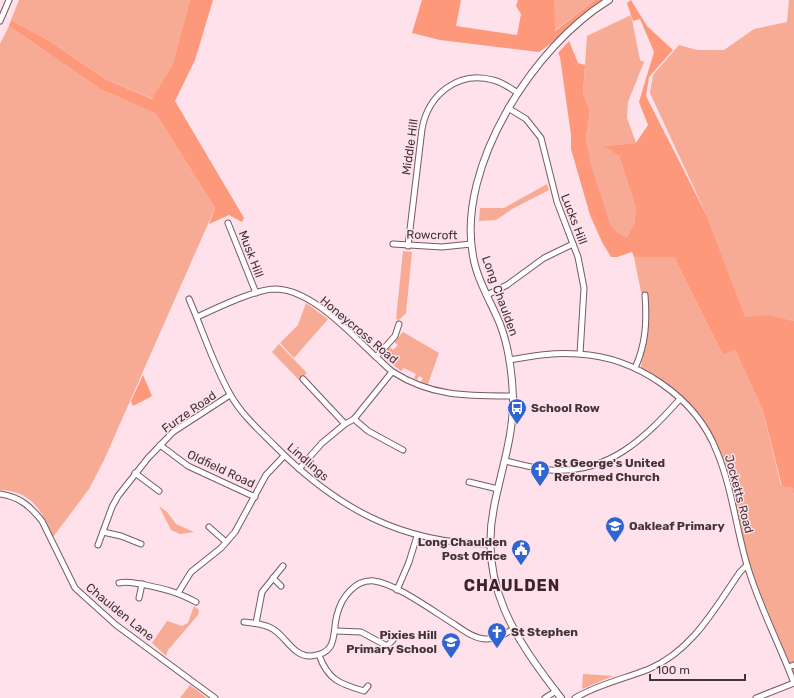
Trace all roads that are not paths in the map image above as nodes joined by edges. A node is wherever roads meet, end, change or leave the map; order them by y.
1 (9, 0) edge
2 (609, 0) edge
3 (0, 21) edge
4 (518, 93) junction
5 (508, 108) junction
6 (228, 223) dead end
7 (393, 244) dead end
8 (472, 244) junction
9 (573, 244) junction
10 (408, 246) junction
11 (256, 293) junction
12 (487, 295) junction
13 (645, 295) dead end
14 (189, 300) dead end
15 (197, 317) junction
16 (399, 324) dead end
17 (580, 354) junction
18 (376, 357) junction
19 (509, 360) junction
20 (635, 368) junction
21 (392, 372) junction
22 (303, 379) dead end
23 (230, 396) junction
24 (513, 396) junction
25 (680, 399) junction
26 (354, 419) junction
27 (344, 424) junction
28 (160, 445) junction
29 (403, 450) dead end
30 (284, 456) junction
31 (505, 461) junction
32 (299, 469) junction
33 (135, 473) junction
34 (469, 482) dead end
35 (498, 489) junction
36 (159, 491) dead end
37 (0, 494) edge
38 (255, 497) junction
39 (209, 527) dead end
40 (103, 532) junction
41 (417, 536) junction
42 (226, 542) junction
43 (141, 544) dead end
44 (490, 544) junction
45 (98, 545) dead end
46 (747, 565) junction
47 (283, 566) dead end
48 (273, 578) junction
49 (119, 583) dead end
50 (142, 584) junction
51 (281, 586) dead end
52 (397, 590) junction
53 (178, 593) junction
54 (139, 598) dead end
55 (196, 602) dead end
56 (244, 622) dead end
57 (256, 623) junction
58 (512, 629) junction
59 (336, 631) junction
60 (393, 640) dead end
61 (319, 655) junction
62 (794, 665) edge
63 (788, 667) junction
64 (794, 683) edge
65 (368, 686) dead end
66 (556, 690) junction
67 (215, 698) edge
68 (545, 698) edge
69 (562, 698) edge
70 (575, 698) edge
71 (756, 698) edge

1 - 3 street
2 - 4 street, Long Chaulden
4 - 5 street, Long Chaulden
4 - 10 street, Middle Hill
5 - 8 street, Long Chaulden
5 - 9 street, Lucks Hill
6 - 11 street, Musk Hill
7 - 10 street, Rowcroft
8 - 10 street, Rowcroft
8 - 12 street, Long Chaulden
9 - 12 street
9 - 17 street, Lucks Hill
11 - 15 street, Honeycross Road
11 - 18 street, Honeycross Road
12 - 19 street, Long Chaulden
13 - 20 street
14 - 15 street, Lindlings
15 - 23 street, Lindlings
16 - 18 street
17 - 19 street, Jocketts Road
17 - 20 street, Jocketts Road
18 - 21 street, Honeycross Road
19 - 24 street, Long Chaulden
20 - 25 street, Jocketts Road
21 - 24 street, Honeycross Road
21 - 26 street
22 - 27 street
23 - 28 street, Furze Road
23 - 30 street, Lindlings
24 - 31 street, Long Chaulden
25 - 31 street
25 - 46 street, Jocketts Road
26 - 27 street
26 - 29 street
27 - 32 street
28 - 33 street, Furze Road
28 - 38 street, Oldfield Road
30 - 32 street, Lindlings
30 - 38 street
31 - 35 street, Long Chaulden
32 - 41 street, Lindlings
33 - 36 street
33 - 40 street, Furze Road
34 - 35 street
35 - 44 street, Long Chaulden
37 - 67 street, Chaulden Lane
38 - 42 street
39 - 42 street
40 - 43 street
40 - 45 street, Furze Road
41 - 44 street, Lindlings
41 - 52 street
42 - 53 street
44 - 58 street, Long Chaulden
46 - 63 street, Jocketts Road
46 - 70 street
47 - 48 street
48 - 51 street
48 - 57 street
49 - 50 street
50 - 53 street
50 - 54 street
52 - 58 street
52 - 59 street
53 - 55 street
56 - 57 street
57 - 61 street
58 - 66 street, Long Chaulden
59 - 60 street
59 - 61 street
61 - 65 street
62 - 63 street
63 - 64 street, Jocketts Road
64 - 71 street
66 - 68 street
66 - 69 street, Long Chaulden

